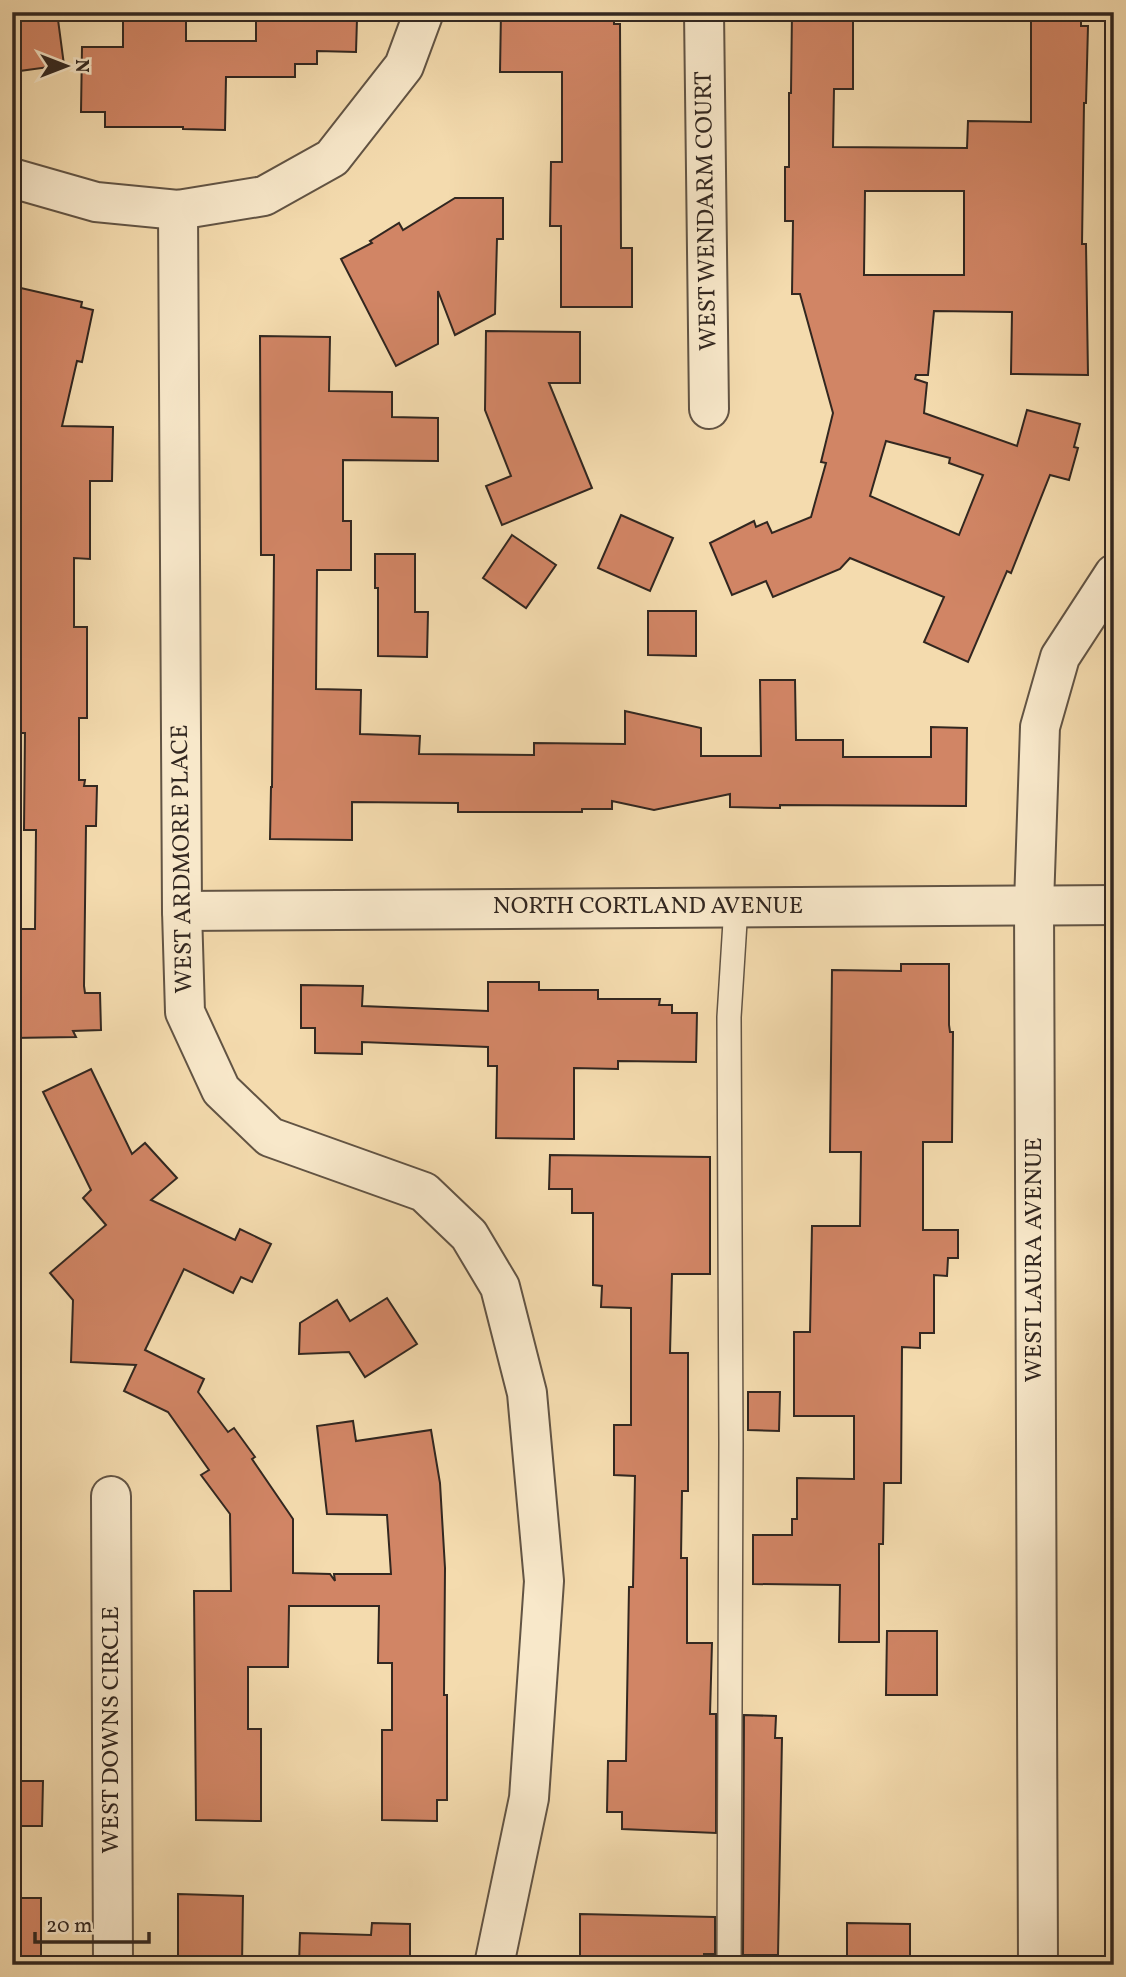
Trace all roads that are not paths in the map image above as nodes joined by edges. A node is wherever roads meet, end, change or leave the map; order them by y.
1 (424, 12) edge
2 (704, 12) edge
3 (12, 178) edge
4 (178, 211) junction
5 (709, 409) dead end
6 (1114, 574) edge
7 (1034, 904) junction
8 (1114, 905) edge
9 (736, 906) junction
10 (182, 911) junction
11 (111, 1496) dead end
12 (113, 1965) edge
13 (494, 1965) edge
14 (729, 1965) edge
15 (1038, 1965) edge

1 - 4 street
2 - 5 street, WEST WENDARM COURT
3 - 4 street
4 - 10 street, WEST ARDMORE PLACE
6 - 7 street, WEST LAURA AVENUE
7 - 8 street, NORTH CORTLAND AVENUE
7 - 9 street, NORTH CORTLAND AVENUE
7 - 15 street, WEST LAURA AVENUE
9 - 10 street, NORTH CORTLAND AVENUE
9 - 14 lane
10 - 13 street, WEST ARDMORE PLACE
11 - 12 street, WEST DOWNS CIRCLE

